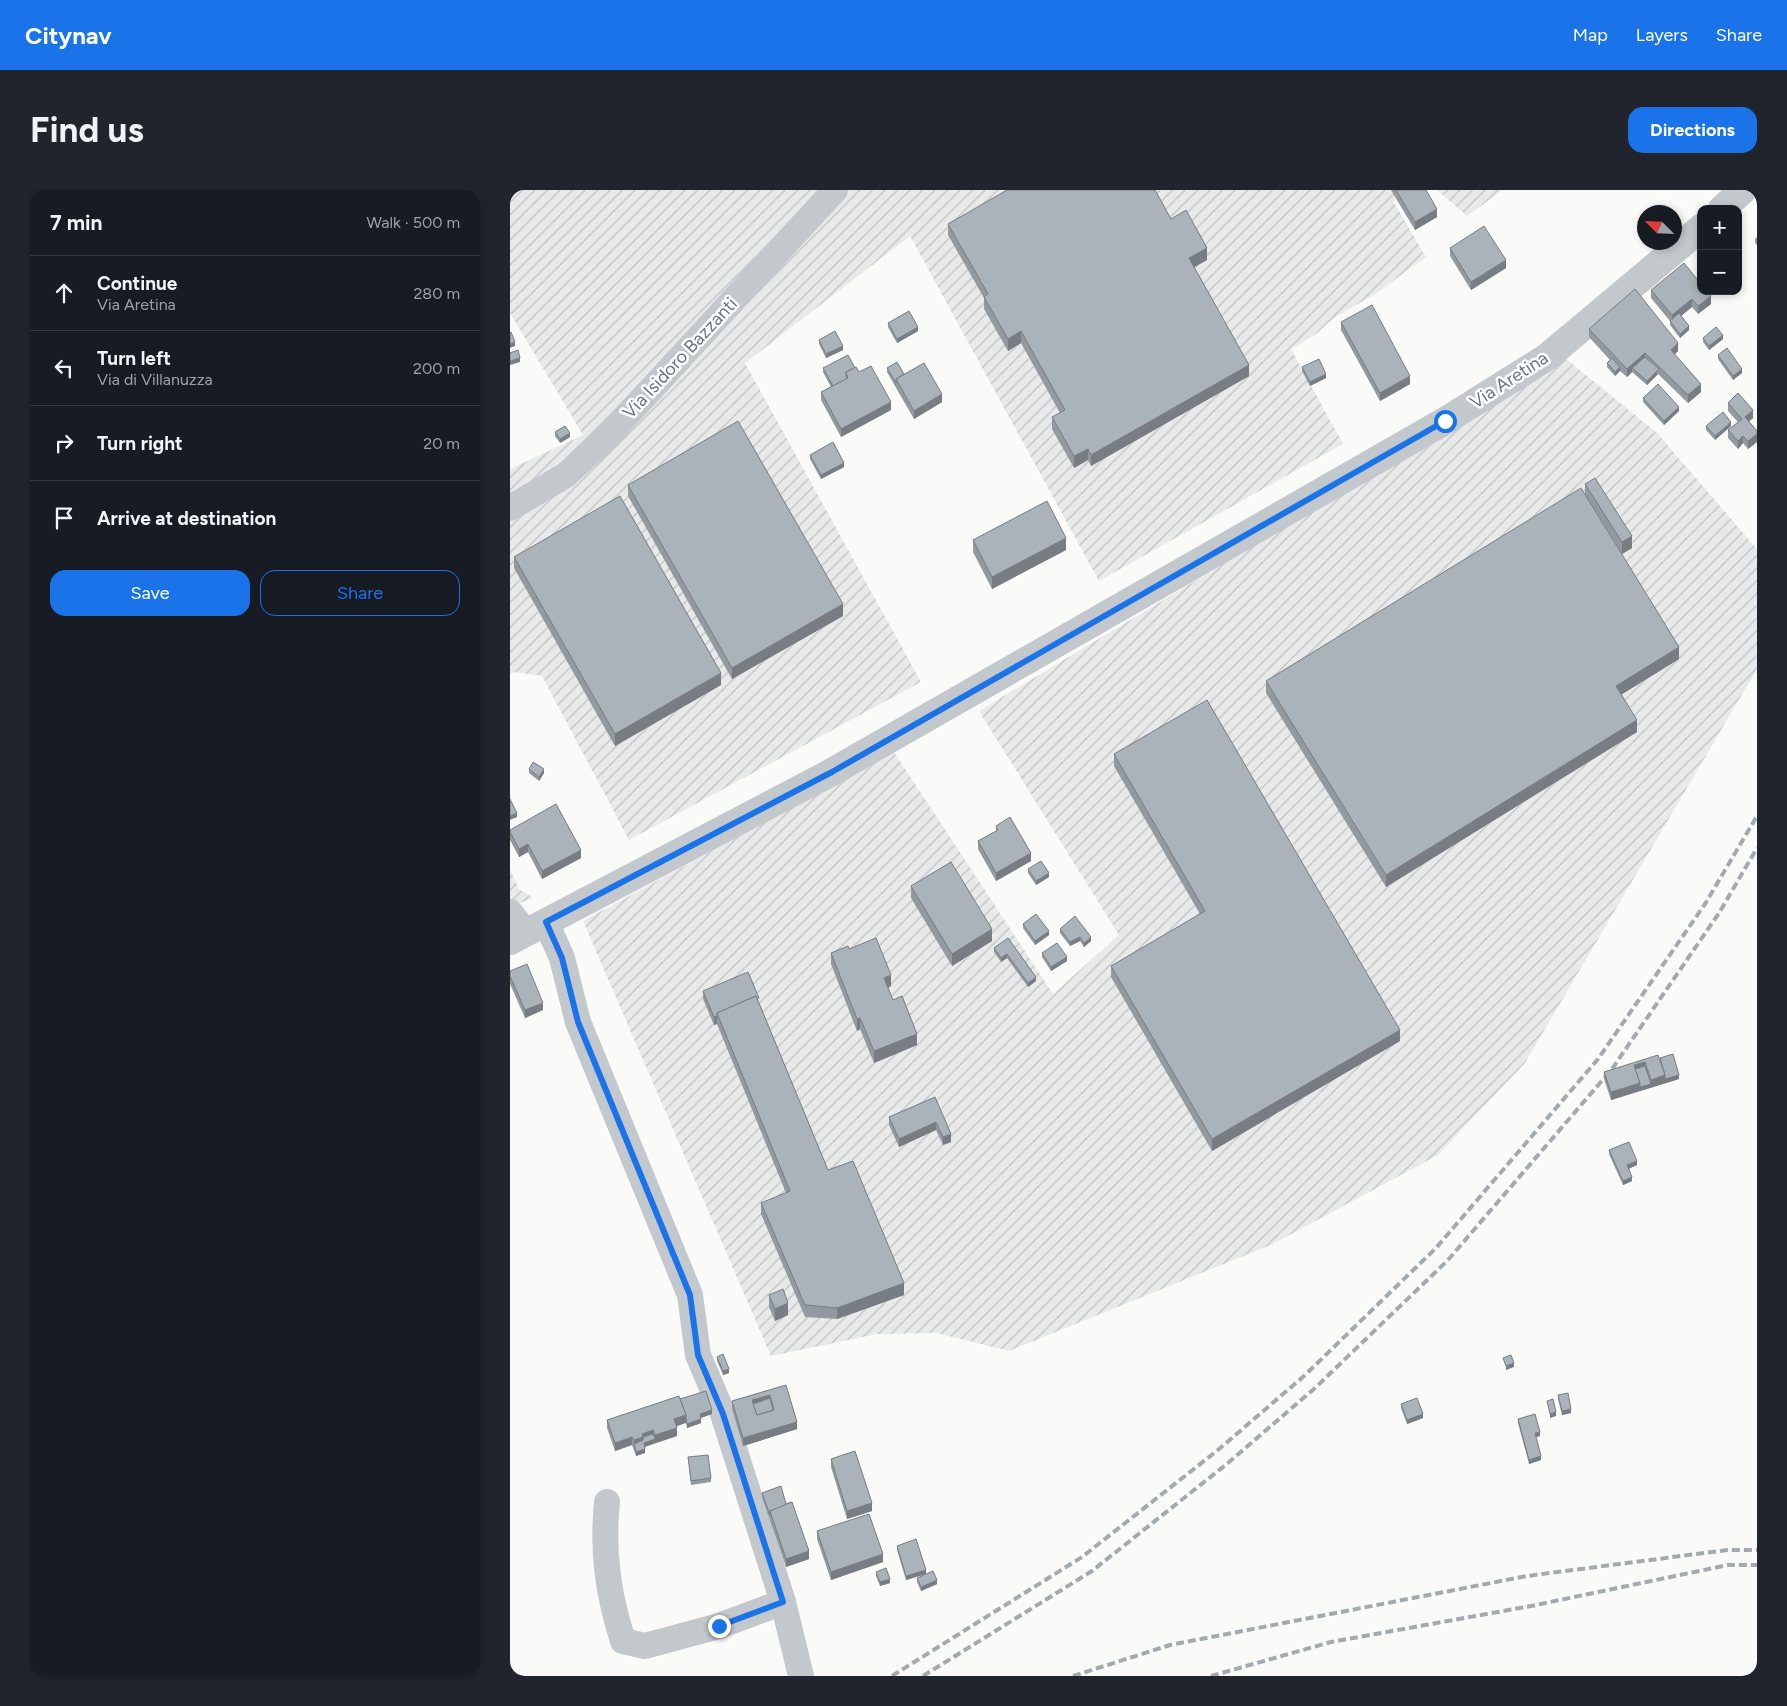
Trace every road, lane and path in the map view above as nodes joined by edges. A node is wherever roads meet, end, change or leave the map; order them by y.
1 (835, 190) edge
2 (1743, 190) edge
3 (1726, 205) edge
4 (1697, 231) edge
5 (510, 508) edge
6 (523, 926) edge
7 (607, 1502) dead end
8 (783, 1602) junction
9 (800, 1676) edge

1 - 5 street, Via Isidoro Bazzanti
2 - 3 street
4 - 6 street, Via Aretina
6 - 8 street
7 - 8 street
8 - 9 street

